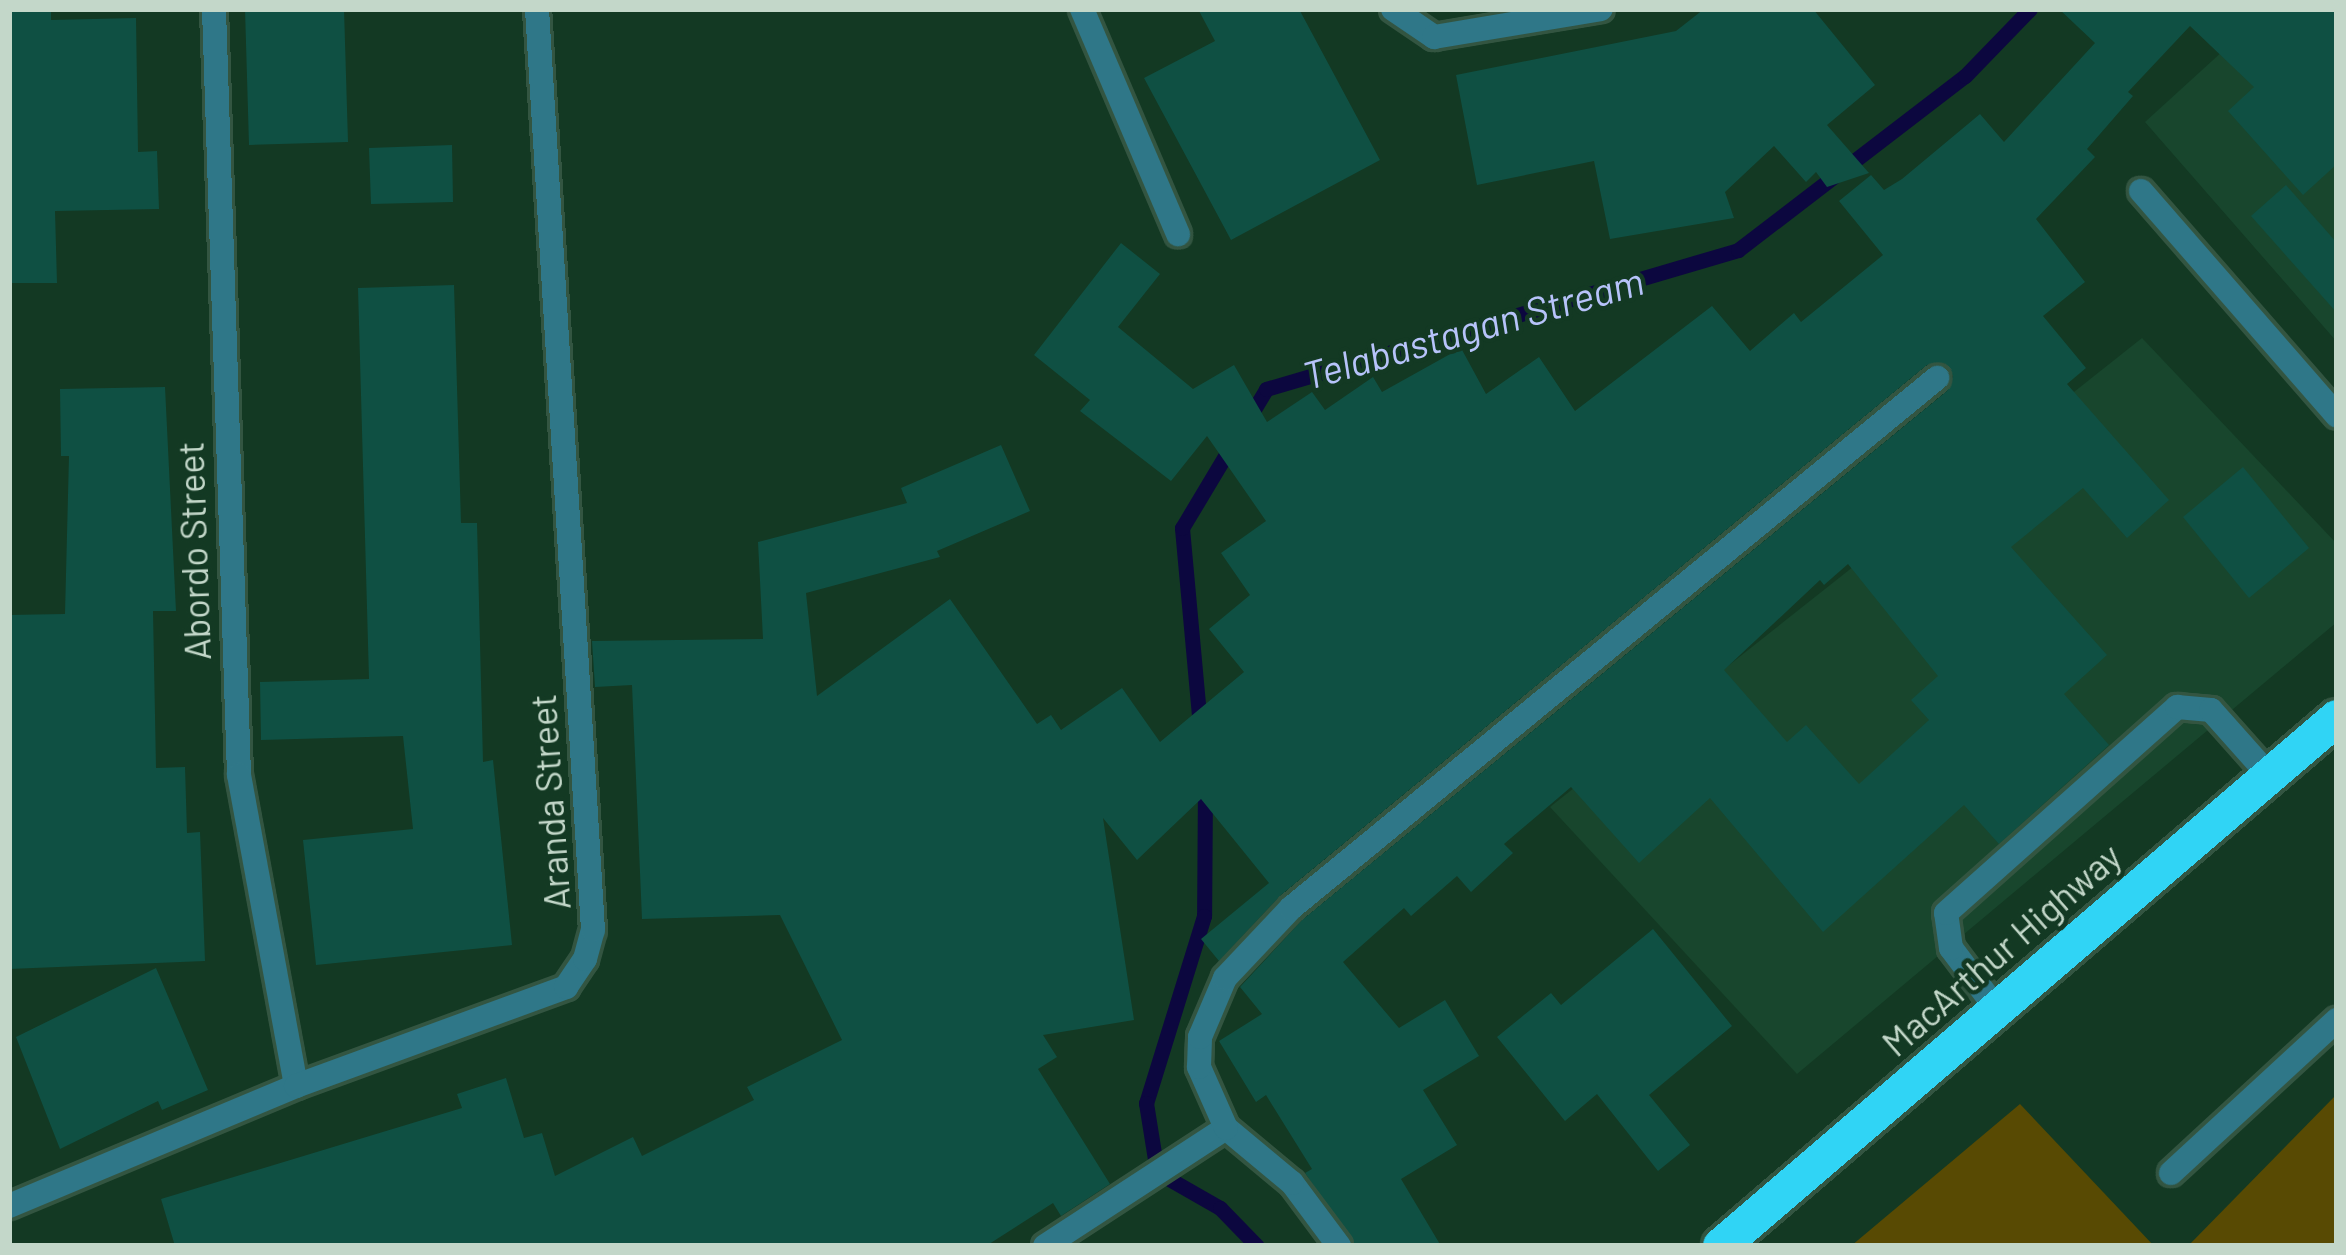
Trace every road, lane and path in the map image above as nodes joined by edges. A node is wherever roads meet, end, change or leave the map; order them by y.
1 (214, 9) edge
2 (537, 9) edge
3 (1082, 9) edge
4 (1393, 9) edge
5 (1601, 9) edge
6 (2141, 191) dead end
7 (1178, 234) dead end
8 (1937, 378) dead end
9 (2337, 416) edge
10 (2337, 718) edge
11 (2270, 775) junction
12 (1996, 1008) junction
13 (2337, 1020) edge
14 (296, 1086) junction
15 (1226, 1128) junction
16 (2171, 1173) dead end
17 (9, 1204) edge
18 (1045, 1246) edge
19 (1339, 1246) edge
20 (1721, 1246) edge

1 - 14 street, Abordo Street
2 - 14 street, Aranda Street
3 - 7 street
4 - 5 street
6 - 9 street
8 - 15 street
10 - 11 highway, MacArthur Highway
11 - 12 highway, MacArthur Highway
11 - 12 street
12 - 20 highway, MacArthur Highway
13 - 16 street
14 - 17 street, Aranda Street
15 - 18 street
15 - 19 street

